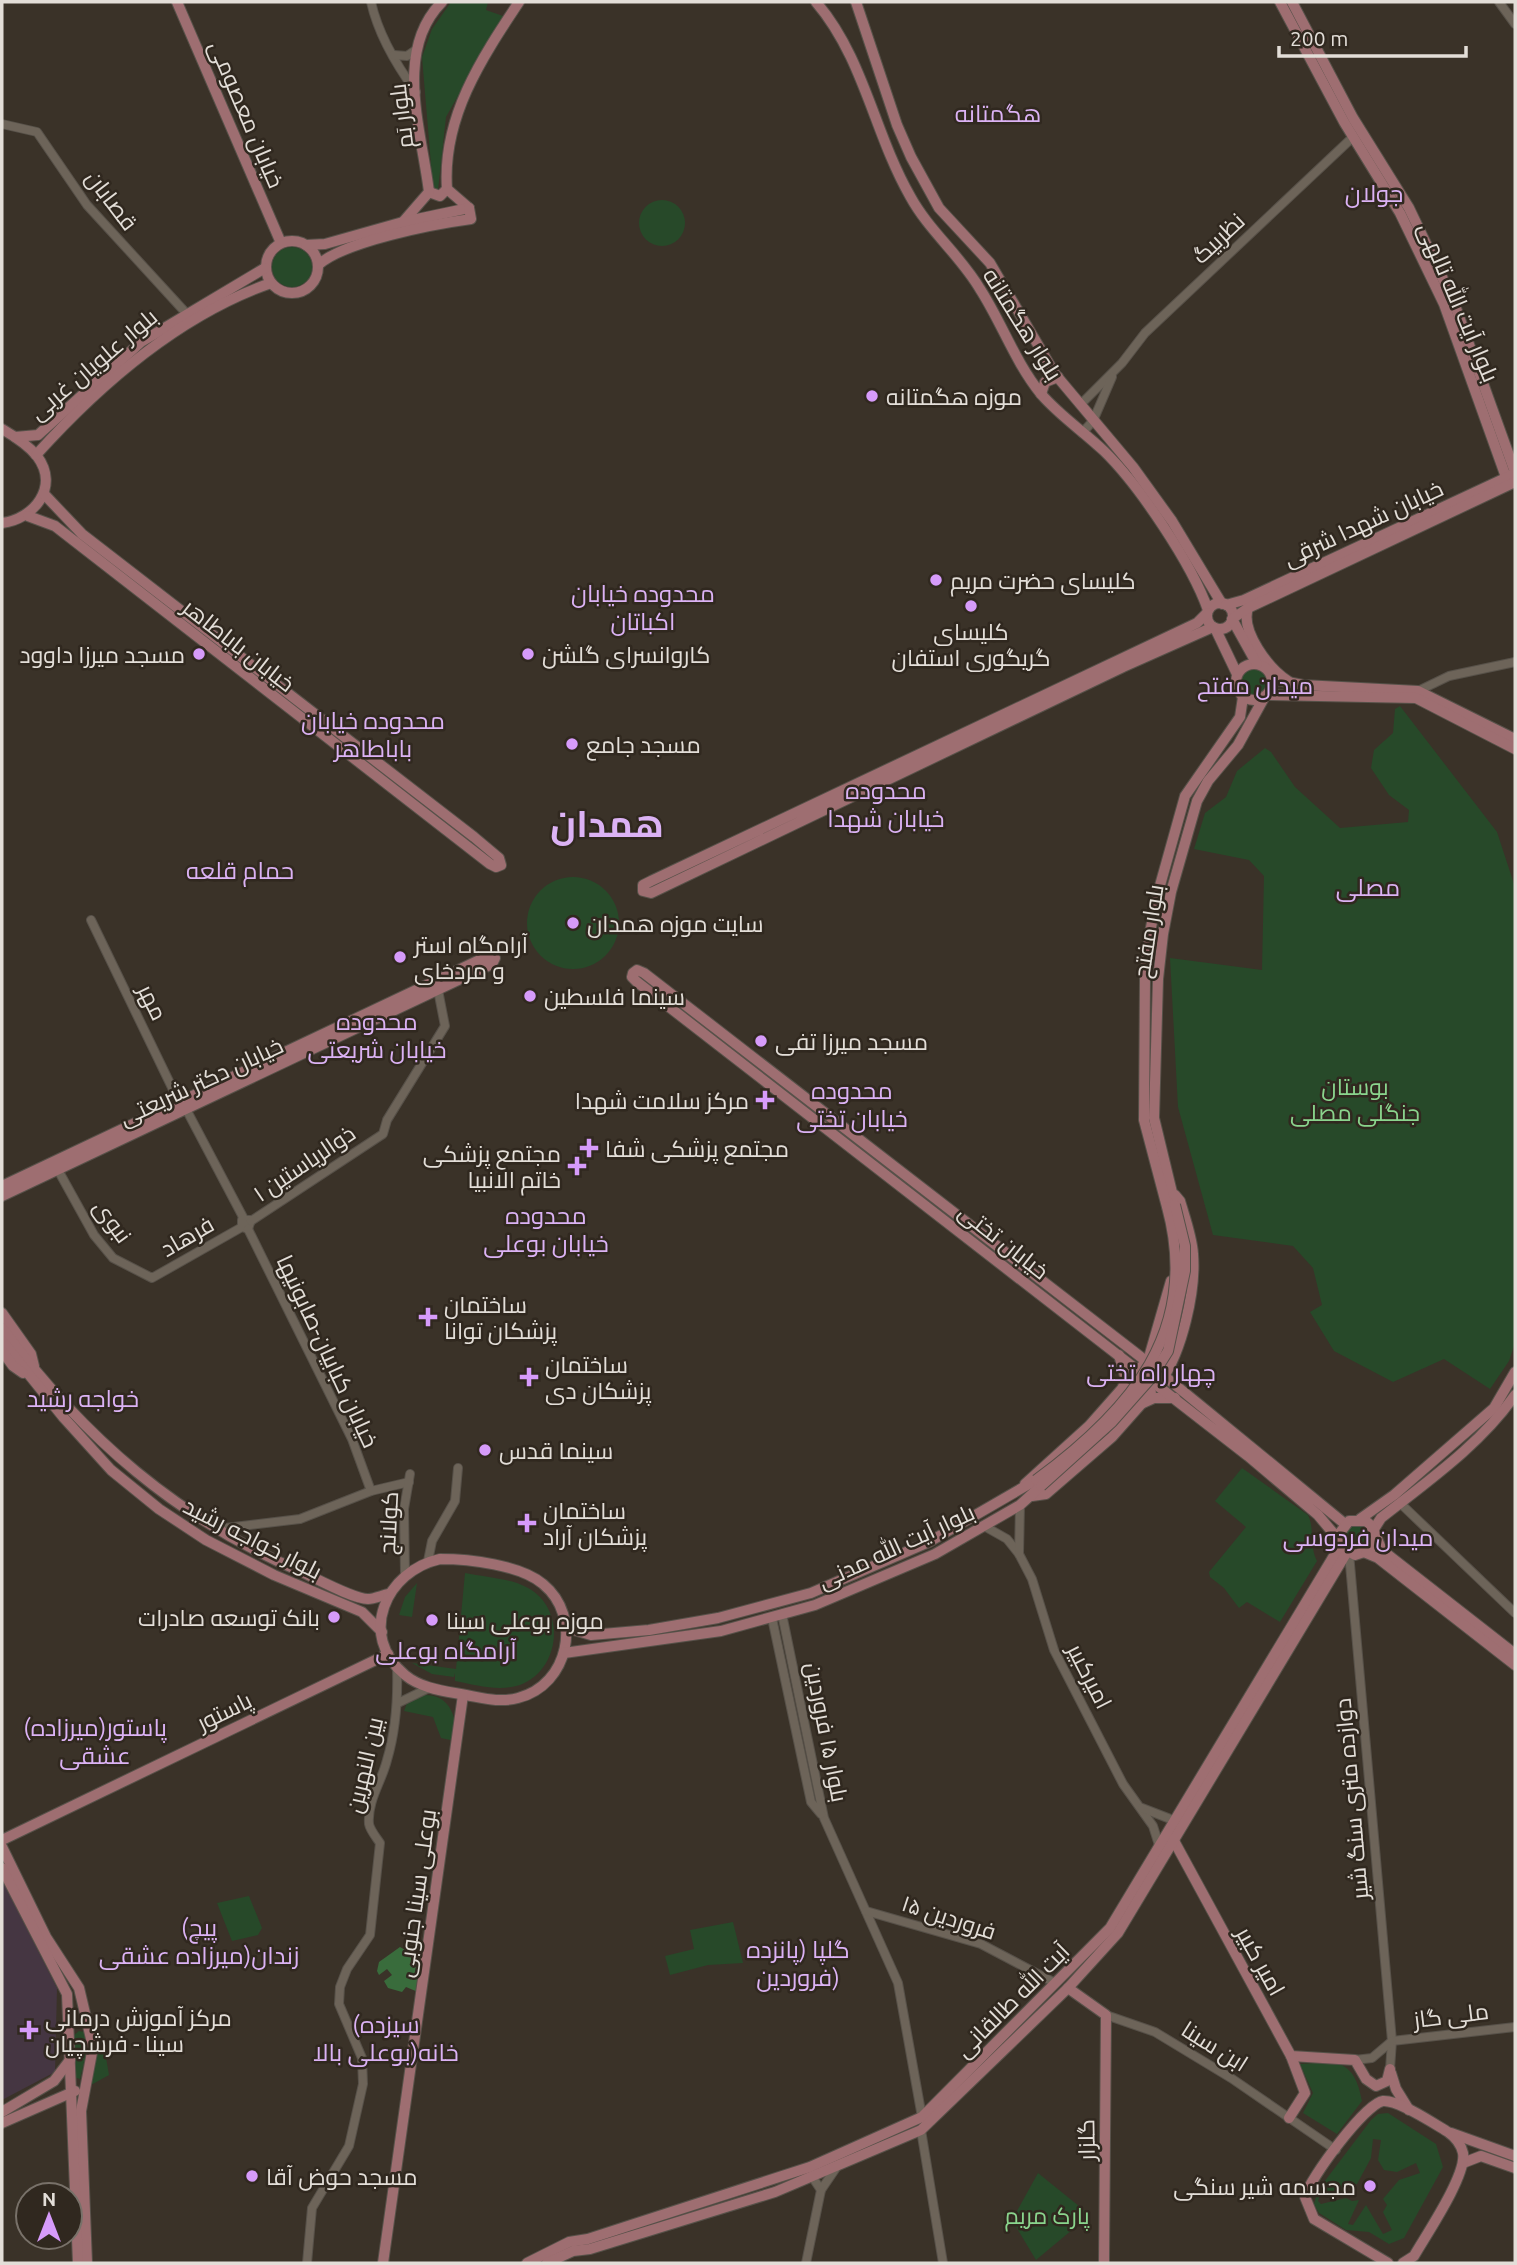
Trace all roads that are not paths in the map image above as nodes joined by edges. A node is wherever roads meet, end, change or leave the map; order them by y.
1 (177, 2) edge
2 (371, 2) edge
3 (442, 2) edge
4 (519, 2) edge
5 (816, 2) edge
6 (856, 2) edge
7 (1280, 2) edge
8 (1292, 2) edge
9 (1499, 2) edge
10 (1515, 24) edge
11 (416, 49) junction
12 (394, 55) junction
13 (1315, 55) junction
14 (416, 92) junction
15 (2, 124) edge
16 (1353, 137) junction
17 (447, 189) junction
18 (429, 192) junction
19 (1404, 211) junction
20 (470, 213) junction
21 (403, 222) junction
22 (281, 243) junction
23 (306, 245) junction
24 (318, 265) junction
25 (265, 268) junction
26 (271, 284) junction
27 (186, 313) junction
28 (147, 345) junction
29 (1115, 371) junction
30 (1058, 377) junction
31 (1483, 379) junction
32 (1475, 387) junction
33 (1041, 394) junction
34 (1081, 404) junction
35 (1093, 421) junction
36 (2, 429) edge
37 (1082, 433) junction
38 (15, 437) junction
39 (36, 455) junction
40 (1513, 476) edge
41 (44, 494) junction
42 (28, 516) junction
43 (1171, 521) junction
44 (2, 523) edge
45 (1162, 527) junction
46 (1224, 604) junction
47 (1248, 608) junction
48 (1208, 612) junction
49 (1232, 619) junction
50 (1214, 627) junction
51 (1515, 662) edge
52 (1256, 664) junction
53 (1237, 674) junction
54 (1272, 679) junction
55 (1292, 683) junction
56 (1417, 695) junction
57 (1266, 696) junction
58 (1243, 697) junction
59 (1515, 739) edge
60 (1515, 749) edge
61 (91, 920) dead end
62 (438, 990) junction
63 (422, 992) junction
64 (727, 1037) junction
65 (720, 1046) junction
66 (183, 1105) junction
67 (58, 1170) junction
68 (2, 1186) edge
69 (1162, 1188) junction
70 (1172, 1193) junction
71 (2, 1196) edge
72 (1171, 1206) junction
73 (246, 1224) junction
74 (152, 1278) joint
75 (2, 1313) edge
76 (2, 1328) edge
77 (1159, 1328) junction
78 (2, 1341) edge
79 (2, 1352) edge
80 (1133, 1352) junction
81 (1176, 1352) junction
82 (1119, 1355) junction
83 (1149, 1356) junction
84 (20, 1358) junction
85 (1171, 1364) junction
86 (31, 1371) junction
87 (1515, 1373) edge
88 (1136, 1374) junction
89 (1161, 1380) junction
90 (1123, 1390) junction
91 (1179, 1395) junction
92 (1515, 1395) edge
93 (1139, 1406) junction
94 (458, 1468) dead end
95 (1038, 1483) junction
96 (1024, 1485) junction
97 (370, 1491) junction
98 (1032, 1496) junction
99 (1400, 1503) junction
100 (1020, 1505) junction
101 (1360, 1519) junction
102 (1345, 1524) junction
103 (984, 1526) junction
104 (217, 1529) junction
105 (1017, 1534) junction
106 (1375, 1534) junction
107 (1007, 1539) junction
108 (1344, 1547) junction
109 (1366, 1553) junction
110 (1019, 1554) junction
111 (428, 1562) junction
112 (405, 1574) junction
113 (316, 1578) junction
114 (311, 1590) junction
115 (389, 1594) junction
116 (1515, 1612) edge
117 (780, 1621) junction
118 (567, 1628) junction
119 (649, 1630) junction
120 (382, 1632) junction
121 (650, 1643) junction
122 (564, 1653) junction
123 (388, 1654) junction
124 (1515, 1654) edge
125 (1515, 1665) edge
126 (397, 1667) junction
127 (429, 1688) junction
128 (466, 1695) junction
129 (398, 1703) junction
130 (1211, 1769) junction
131 (1142, 1808) junction
132 (1172, 1824) junction
133 (2, 1832) edge
134 (15, 1833) junction
135 (2, 1840) edge
136 (1174, 1842) junction
137 (1159, 1845) junction
138 (2, 1847) edge
139 (2, 1868) edge
140 (1149, 1873) junction
141 (866, 1911) junction
142 (42, 1939) junction
143 (1055, 1983) junction
144 (1068, 1988) junction
145 (1106, 2015) junction
146 (1515, 2027) edge
147 (89, 2031) junction
148 (69, 2034) junction
149 (1392, 2041) junction
150 (996, 2048) junction
151 (1291, 2056) junction
152 (70, 2059) junction
153 (1355, 2060) junction
154 (1390, 2069) junction
155 (1366, 2079) junction
156 (85, 2084) junction
157 (73, 2093) junction
158 (1368, 2108) junction
159 (9, 2111) edge
160 (1411, 2112) junction
161 (922, 2117) junction
162 (1289, 2118) junction
163 (2, 2123) edge
164 (921, 2130) junction
165 (1448, 2132) junction
166 (1497, 2148) junction
167 (1336, 2150) junction
168 (1481, 2156) junction
169 (1515, 2156) edge
170 (1463, 2162) junction
171 (836, 2168) junction
172 (1515, 2168) edge
173 (813, 2178) junction
174 (821, 2190) junction
175 (1416, 2260) edge
176 (78, 2263) edge
177 (87, 2263) edge
178 (307, 2263) edge
179 (383, 2263) edge
180 (389, 2263) edge
181 (527, 2263) edge
182 (547, 2263) edge
183 (806, 2263) edge
184 (943, 2263) edge
185 (1104, 2263) edge
186 (1388, 2263) edge
187 (1403, 2263) edge

1 - 22 main road, خیابان معصومی
2 - 12 street
3 - 11 main road, بلوار بَم
4 - 17 main road, بلوار بَم
5 - 33 main road, بلوار هگمتانه
6 - 30 main road, بلوار هگمتانه
7 - 13 main road, بلوار آیت الله تالهی
8 - 13 main road, بلوار آیت الله تالهی
9 - 10 street
11 - 12 street
11 - 14 main road, بلوار بَم
12 - 14 street
13 - 16 main road, بلوار آیت الله تالهی
13 - 19 main road, بلوار آیت الله تالهی
14 - 18 main road, بلوار بَم
15 - 27 street, قصابان
16 - 19 main road, بلوار آیت الله تالهی
16 - 29 street, نظربیگ
17 - 18 main road
17 - 20 main road
18 - 21 main road
19 - 31 main road, بلوار آیت الله تالهی
19 - 32 main road, بلوار آیت الله تالهی
20 - 21 main road
20 - 24 main road
21 - 23 main road
22 - 23 main road
22 - 25 main road
23 - 24 main road
24 - 26 main road
25 - 26 main road
25 - 27 main road, بلوار علویان غربی
26 - 28 main road, بلوار علویان غربی
27 - 28 main road, بلوار علویان غربی
28 - 38 main road, بلوار علویان غربی
28 - 39 main road, بلوار علویان غربی
29 - 34 street, نظربیگ
29 - 35 street, نظربیگ
30 - 33 main road
30 - 34 main road, بلوار هگمتانه
31 - 32 main road
31 - 40 main road, بلوار آیت الله تالهی
32 - 40 main road, بلوار آیت الله تالهی
33 - 37 main road, بلوار هگمتانه
34 - 35 main road, بلوار هگمتانه
35 - 37 street, نظربیگ
35 - 43 main road, بلوار هگمتانه
36 - 38 main road
37 - 45 main road, بلوار هگمتانه
38 - 39 main road
39 - 41 main road
40 - 46 main road, خیابان شهدا شرقی
40 - 47 main road, خیابان شهدا شرقی
41 - 42 main road
41 - 42 main road, خیابان باباطاهر
42 - 44 main road
43 - 45 main road
43 - 46 main road, بلوار هگمتانه
45 - 48 main road, بلوار هگمتانه
46 - 48 main road
46 - 49 main road
47 - 49 main road, خیابان شهدا شرقی
47 - 55 main road
48 - 50 main road
48 - 50 main road
49 - 50 main road
49 - 52 main road
50 - 53 main road
51 - 56 street
52 - 53 main road
52 - 54 main road
53 - 58 main road
54 - 55 main road
54 - 57 main road
55 - 56 main road
56 - 57 main road
56 - 59 main road
56 - 60 main road
57 - 58 main road
57 - 70 main road, بلوار مفتح
58 - 69 main road, بلوار مفتح
61 - 66 street, مهر
62 - 63 main road, خیابان دکتر شریعتی
62 - 63 main road, خیابان دکتر شریعتی
62 - 73 street, ذوالریاستین ۱
63 - 66 main road, خیابان دکتر شریعتی
64 - 65 main road
64 - 65 main road, خیابان تختی
64 - 80 main road, خیابان تختی
65 - 82 main road, خیابان تختی
66 - 67 main road, خیابان دکتر شریعتی
66 - 68 main road, خیابان دکتر شریعتی
66 - 73 street, خیابان کبابیان-صابونیها
67 - 71 main road, خیابان دکتر شریعتی
67 - 74 street, نبوی
69 - 72 main road
69 - 77 main road
70 - 72 main road
70 - 81 main road
72 - 95 main road, bridge
73 - 74 street, فرهاد
73 - 97 street, خیابان کبابیان-صابونیها
75 - 86 main road
76 - 84 main road
77 - 80 main road
77 - 83 main road
78 - 84 main road
79 - 86 main road
80 - 83 main road, خیابان تختی
81 - 85 main road
81 - 91 main road
82 - 88 main road, خیابان تختی
82 - 90 main road
83 - 85 main road
83 - 88 main road
83 - 89 main road, خیابان تختی
84 - 86 main road
85 - 89 main road
86 - 104 main road, بلوار خواجه رشید
86 - 114 main road, بلوار خواجه رشید
87 - 101 main road
88 - 89 main road, خیابان تختی
88 - 90 main road
88 - 93 main road
89 - 91 main road, خیابان تختی
90 - 96 main road
91 - 93 main road
91 - 102 main road, خیابان تختی
91 - 108 main road, خیابان تختی
92 - 99 main road
93 - 98 main road
94 - 111 street, کولانج
95 - 96 main road
95 - 98 main road
96 - 119 main road, بلوار آیت الله مدنی
97 - 104 street
97 - 112 street, کولانج
98 - 100 main road, بلوار آیت الله مدنی
99 - 106 main road
99 - 116 street
100 - 103 main road, بلوار آیت الله مدنی
100 - 105 street
101 - 102 main road
101 - 106 main road
102 - 108 main road
103 - 107 street
103 - 117 main road, بلوار آیت الله مدنی
104 - 113 main road, بلوار خواجه رشید
105 - 107 street
105 - 110 street
106 - 109 main road
106 - 124 main road
107 - 110 street
108 - 109 main road
108 - 130 main road, آیت الله طالقانی
108 - 149 street, دوازده متری سنگ شیر
109 - 125 main road
110 - 131 street, امیرکبیر
111 - 112 main road
111 - 118 main road
112 - 115 main road
113 - 114 main road
113 - 115 main road, بلوار خواجه رشید
114 - 120 main road, بلوار خواجه رشید
115 - 120 main road
117 - 121 main road, بلوار آیت الله مدنی
117 - 141 street, بلوار ۱۵ فروردین
118 - 119 main road, بلوار آیت الله مدنی
118 - 122 main road
119 - 121 main road
120 - 123 main road
121 - 122 main road, بلوار آیت الله مدنی
122 - 128 main road
123 - 126 main road
123 - 134 main road, پاستور
126 - 127 main road
126 - 129 street, بین النهرین
127 - 128 main road
127 - 129 street
128 - 179 main road, بوعلی سینا جنوبی
128 - 180 main road, بوعلی سینا جنوبی
129 - 178 street, بین النهرین
130 - 132 main road, آیت الله طالقانی
130 - 136 main road, آیت الله طالقانی
131 - 132 street
131 - 137 street, امیرکبیر
132 - 136 main road, امیر کبیر
132 - 137 main road, آیت الله طالقانی
133 - 134 main road
134 - 135 main road, پاستور
136 - 140 main road, آیت الله طالقانی
136 - 151 main road, امیر کبیر
137 - 140 main road, آیت الله طالقانی
138 - 142 main road
139 - 142 main road
140 - 143 main road, آیت الله طالقانی
140 - 144 main road, آیت الله طالقانی
141 - 143 street, ۱۵ فروردین
141 - 161 street, بلوار ۱۵ فروردین
142 - 147 main road
142 - 148 main road
143 - 150 main road, آیت الله طالقانی
144 - 145 main road, ابن سینا
144 - 150 main road, آیت الله طالقانی
145 - 162 street, ابن سینا
145 - 185 main road, گلزار
146 - 149 street, ملی گاز
147 - 148 main road
147 - 156 main road
148 - 152 main road
149 - 153 street
149 - 154 street, دوازده متری سنگ شیر
150 - 161 main road, آیت الله طالقانی
150 - 164 main road, آیت الله طالقانی
151 - 153 main road
151 - 162 main road, امیر کبیر
152 - 157 main road
152 - 159 main road
153 - 155 main road
154 - 155 main road
154 - 160 main road
155 - 158 main road
156 - 157 main road
156 - 177 main road
157 - 159 main road
157 - 176 main road
158 - 160 main road
158 - 167 main road
159 - 163 main road
160 - 165 main road
161 - 181 main road, آیت الله طالقانی
162 - 167 street, ابن سینا
164 - 171 main road, آیت الله طالقانی
164 - 184 street
165 - 166 main road
165 - 170 main road
166 - 168 main road
166 - 169 main road
167 - 186 main road
168 - 170 main road
168 - 172 main road
170 - 175 main road
171 - 173 main road, آیت الله طالقانی
171 - 174 street
173 - 174 street
173 - 182 main road, آیت الله طالقانی
174 - 183 street
175 - 187 main road

